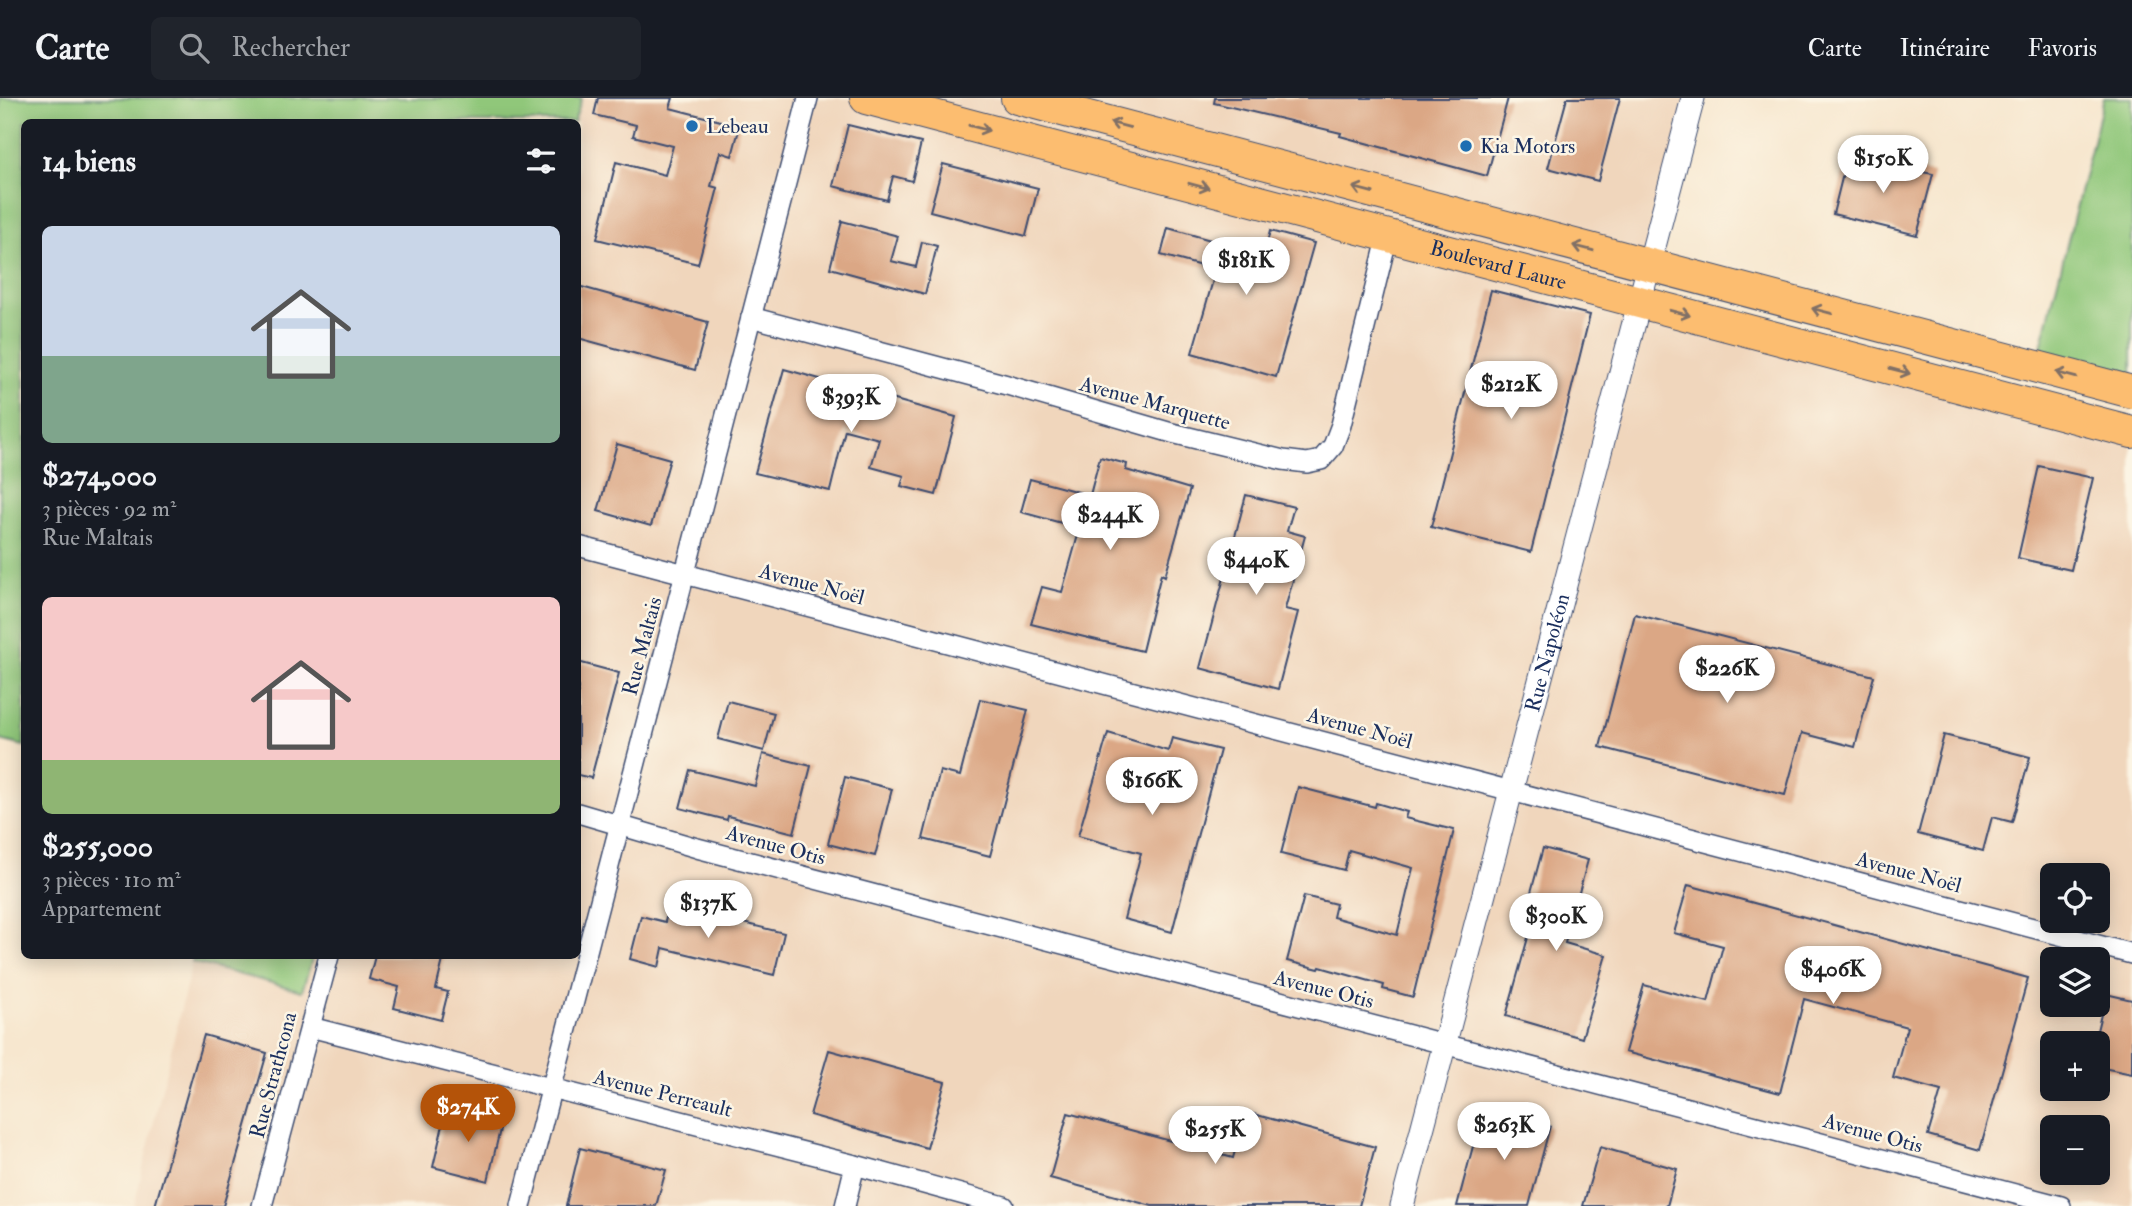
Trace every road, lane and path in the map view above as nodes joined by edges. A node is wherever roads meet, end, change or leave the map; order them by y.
1 (808, 98) edge
2 (866, 98) edge
3 (1017, 98) edge
4 (1693, 98) edge
5 (1388, 235) junction
6 (1649, 265) junction
7 (1639, 302) junction
8 (751, 317) junction
9 (2132, 392) edge
10 (2132, 432) edge
11 (581, 546) edge
12 (684, 574) junction
13 (1511, 791) junction
14 (581, 814) edge
15 (619, 824) junction
16 (2132, 954) edge
17 (328, 959) edge
18 (310, 1027) junction
19 (1445, 1042) junction
20 (551, 1088) junction
21 (855, 1165) junction
22 (262, 1206) edge
23 (521, 1206) edge
24 (845, 1206) edge
25 (1004, 1206) edge
26 (1402, 1206) edge
27 (2061, 1206) edge

1 - 8 street, Rue Maltais
2 -> 5 highway, Boulevard Laure
6 -> 3 highway, Boulevard Laure
4 - 6 street, Rue Napoléon
5 - 7 highway, Boulevard Laure
5 - 8 street, Avenue Marquette
6 - 7 street, Rue Napoléon
9 -> 6 highway, Boulevard Laure
7 -> 10 highway, Boulevard Laure
7 - 13 street, Rue Napoléon
8 - 12 street, Rue Maltais
11 - 12 street, Avenue Noël
12 - 13 street, Avenue Noël
12 - 15 street, Rue Maltais
13 - 16 street, Avenue Noël
13 - 19 street, Rue Napoléon
14 - 15 street, Avenue Otis
15 - 19 street, Avenue Otis
15 - 20 street, Rue Maltais
17 - 18 street, Rue Strathcona
18 - 20 street, Avenue Perreault
18 - 22 street, Rue Strathcona
19 - 26 street, Rue Napoléon
19 - 27 street, Avenue Otis
20 - 21 street, Avenue Perreault
20 - 23 street, Rue Maltais
21 - 24 street
21 - 25 street, Avenue Perreault

